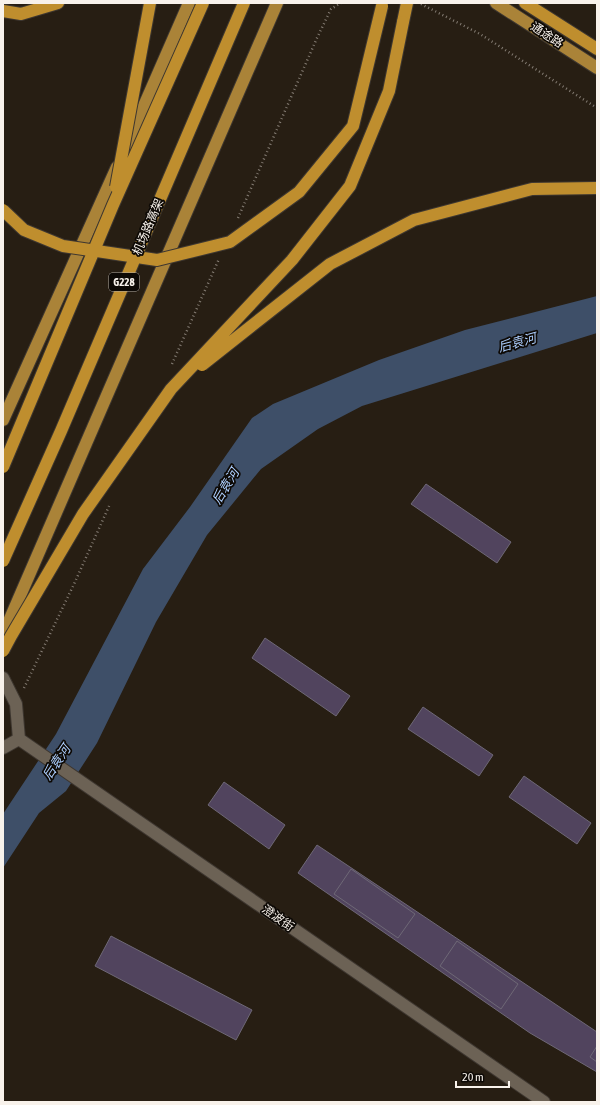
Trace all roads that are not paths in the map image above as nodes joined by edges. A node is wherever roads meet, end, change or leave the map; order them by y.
1 (58, 3) edge
2 (150, 3) edge
3 (189, 3) edge
4 (203, 3) edge
5 (244, 3) edge
6 (283, 3) edge
7 (383, 3) edge
8 (407, 3) edge
9 (496, 3) edge
10 (524, 3) edge
11 (274, 8) edge
12 (3, 11) edge
13 (597, 49) edge
14 (597, 68) edge
15 (597, 188) edge
16 (113, 204) junction
17 (3, 210) edge
18 (171, 389) junction
19 (3, 420) edge
20 (3, 467) edge
21 (3, 561) edge
22 (3, 635) edge
23 (3, 651) edge
24 (3, 678) edge
25 (21, 740) junction
26 (3, 748) edge
27 (531, 1098) edge
28 (544, 1102) edge
29 (554, 1102) edge

1 - 12 highway
2 - 16 highway, bridge
3 - 19 main road
4 - 16 highway, bridge
5 - 21 highway, 机场路高架 / G228, bridge
6 - 11 main road
7 - 17 highway, bridge
8 - 18 highway, bridge
9 - 14 main road, 通途路
10 - 13 highway
11 - 22 main road
15 - 18 highway, bridge
16 - 20 highway, bridge
18 - 23 highway, bridge
24 - 25 street
25 - 26 street
25 - 27 street, 澄波街
27 - 28 street, 澄波街
27 - 29 street, 澄波街

